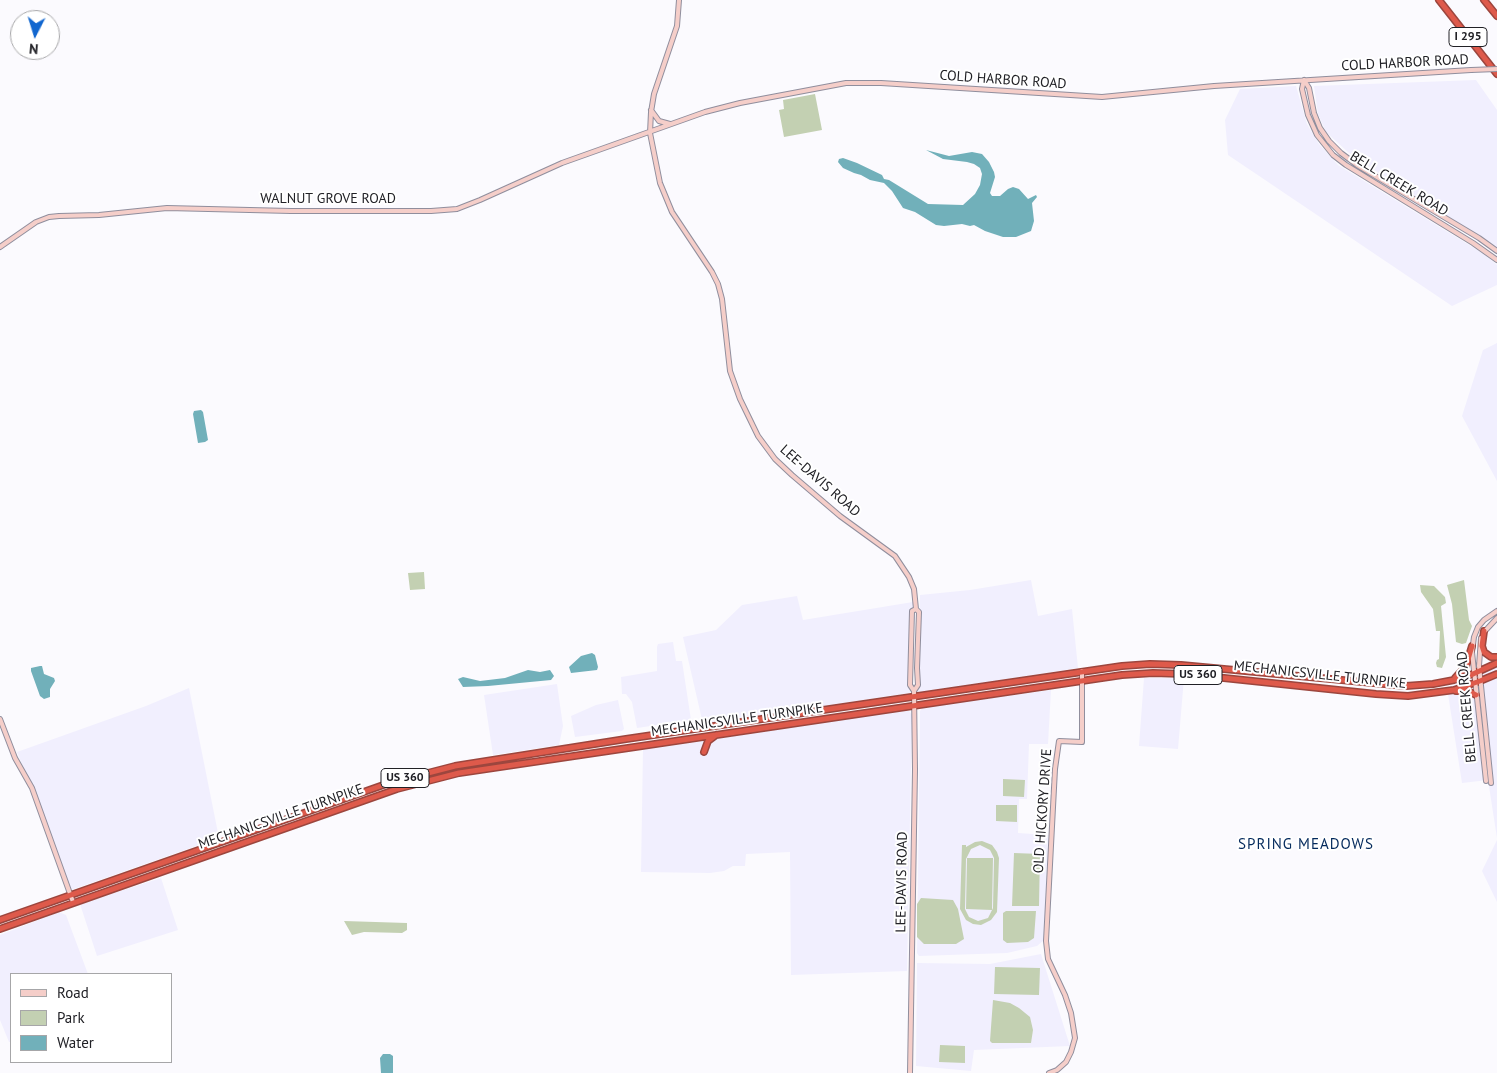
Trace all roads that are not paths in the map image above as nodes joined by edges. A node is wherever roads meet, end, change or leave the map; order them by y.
1 (679, 0) edge
2 (1438, 0) edge
3 (1484, 0) edge
4 (1497, 16) edge
5 (1497, 70) edge
6 (1497, 74) edge
7 (1304, 80) junction
8 (651, 110) junction
9 (672, 124) junction
10 (650, 133) junction
11 (0, 247) edge
12 (1497, 252) edge
13 (1497, 260) edge
14 (916, 608) junction
15 (1497, 611) edge
16 (1497, 618) edge
17 (1484, 631) junction
18 (912, 635) junction
19 (1472, 646) junction
20 (918, 655) junction
21 (1497, 657) edge
22 (1497, 663) edge
23 (1082, 671) junction
24 (1476, 673) junction
25 (1497, 674) edge
26 (1083, 680) junction
27 (1454, 680) junction
28 (1477, 682) junction
29 (1448, 691) junction
30 (914, 694) junction
31 (1476, 695) junction
32 (914, 705) junction
33 (0, 719) edge
34 (720, 734) junction
35 (704, 752) dead end
36 (1490, 768) junction
37 (1496, 775) edge
38 (1491, 780) junction
39 (1497, 782) edge
40 (70, 895) junction
41 (72, 902) junction
42 (0, 920) edge
43 (0, 929) edge
44 (910, 1073) edge
45 (1048, 1073) edge

1 - 8 main road
2 - 6 highway, I 295
3 - 4 highway, I 295
5 - 7 main road, COLD HARBOR ROAD, bridge
7 - 9 main road, COLD HARBOR ROAD
7 - 12 main road, BELL CREEK ROAD
7 - 13 main road, BELL CREEK ROAD
8 - 9 main road
8 - 10 main road
9 - 10 main road, COLD HARBOR ROAD
10 - 11 main road, WALNUT GROVE ROAD
10 - 14 main road, LEE-DAVIS ROAD
14 - 18 main road, LEE-DAVIS ROAD
14 - 20 main road, LEE-DAVIS ROAD
15 - 19 main road, BELL CREEK ROAD
16 - 17 main road
17 - 21 highway
17 - 24 main road, BELL CREEK ROAD
18 - 20 main road
18 - 30 main road, LEE-DAVIS ROAD
19 - 24 main road, BELL CREEK ROAD
19 - 27 highway
20 - 30 main road, LEE-DAVIS ROAD
22 - 24 highway, MECHANICSVILLE TURNPIKE / US 360
23 - 26 main road
23 - 27 highway, MECHANICSVILLE TURNPIKE / US 360
23 - 30 highway, MECHANICSVILLE TURNPIKE / US 360
24 - 27 highway, MECHANICSVILLE TURNPIKE / US 360
24 - 28 main road, BELL CREEK ROAD
25 - 28 highway, MECHANICSVILLE TURNPIKE / US 360
26 - 29 highway, MECHANICSVILLE TURNPIKE / US 360
26 - 32 highway, MECHANICSVILLE TURNPIKE / US 360
26 - 45 main road, OLD HICKORY DRIVE
28 - 29 highway, MECHANICSVILLE TURNPIKE / US 360
28 - 31 main road, BELL CREEK ROAD
28 - 36 main road, BELL CREEK ROAD
29 - 31 highway
30 - 32 main road, LEE-DAVIS ROAD
30 - 40 highway, MECHANICSVILLE TURNPIKE / US 360
31 - 38 main road, BELL CREEK ROAD
32 - 34 highway, MECHANICSVILLE TURNPIKE / US 360
32 - 44 main road, LEE-DAVIS ROAD
33 - 40 main road
34 - 35 highway
34 - 41 highway, MECHANICSVILLE TURNPIKE / US 360
36 - 37 main road
36 - 38 main road, BELL CREEK ROAD
37 - 38 main road, BELL CREEK ROAD
38 - 39 main road, BELL CREEK ROAD
40 - 41 main road
40 - 42 highway, MECHANICSVILLE TURNPIKE / US 360
41 - 43 highway, MECHANICSVILLE TURNPIKE / US 360

